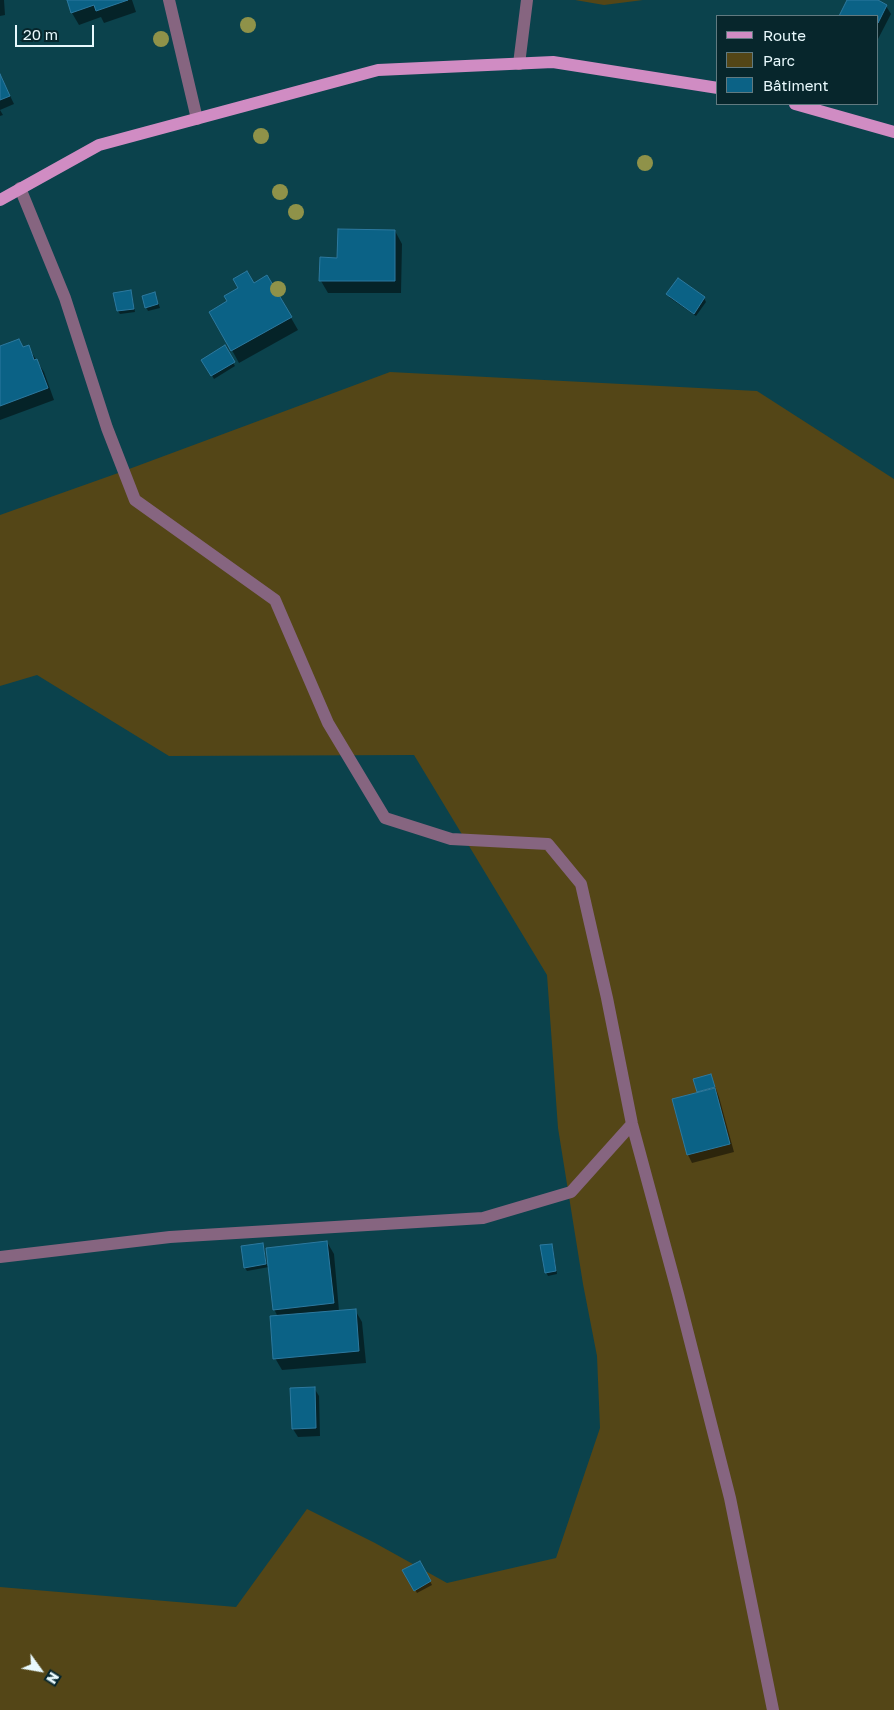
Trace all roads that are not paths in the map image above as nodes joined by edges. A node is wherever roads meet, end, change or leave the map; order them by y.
1 (169, 0) edge
2 (527, 0) edge
3 (519, 64) junction
4 (716, 88) edge
5 (799, 105) edge
6 (197, 119) junction
7 (894, 132) edge
8 (20, 188) junction
9 (0, 200) edge
10 (632, 1124) junction
11 (0, 1257) edge
12 (773, 1710) edge

1 - 6 street
2 - 3 street
3 - 4 main road
3 - 6 main road
5 - 7 main road
6 - 8 main road
8 - 9 main road
8 - 10 street
10 - 11 street
10 - 12 street

